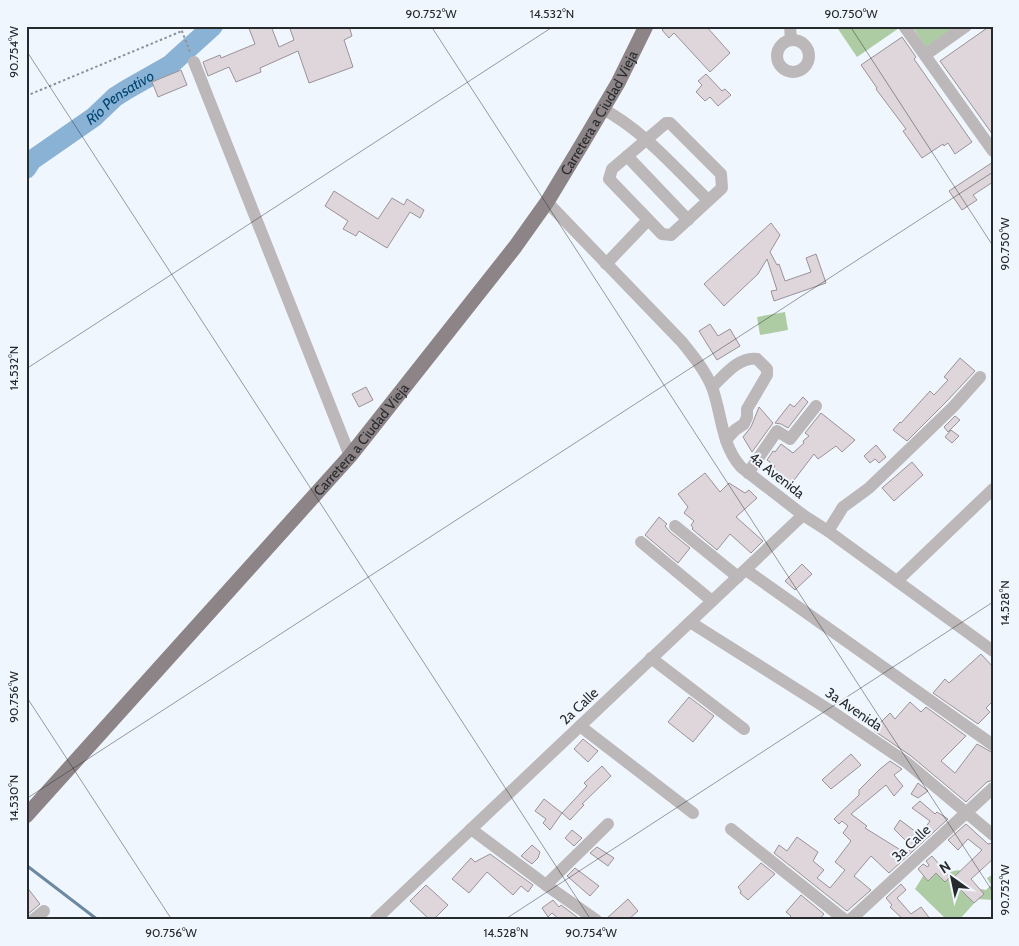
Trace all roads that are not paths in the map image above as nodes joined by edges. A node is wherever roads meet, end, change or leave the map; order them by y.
1 (646, 26) edge
2 (790, 26) edge
3 (904, 26) edge
4 (966, 26) edge
5 (791, 40) dead end
6 (925, 55) junction
7 (192, 58) road end
8 (603, 109) junction
9 (646, 139) junction
10 (993, 151) edge
11 (627, 156) junction
12 (708, 200) junction
13 (547, 202) junction
14 (648, 220) junction
15 (688, 220) junction
16 (606, 264) junction
17 (980, 377) dead end
18 (712, 387) junction
19 (816, 406) dead end
20 (726, 440) junction
21 (350, 456) junction
22 (748, 473) junction
23 (993, 489) edge
24 (803, 514) junction
25 (675, 526) dead end
26 (828, 531) junction
27 (641, 542) dead end
28 (742, 574) junction
29 (897, 581) junction
30 (712, 601) junction
31 (690, 622) junction
32 (990, 645) edge
33 (651, 658) junction
34 (580, 726) junction
35 (744, 728) dead end
36 (993, 745) edge
37 (993, 788) edge
38 (692, 813) dead end
39 (965, 813) junction
40 (26, 816) edge
41 (608, 824) dead end
42 (471, 829) junction
43 (731, 829) dead end
44 (993, 835) edge
45 (546, 885) junction
46 (44, 911) dead end
47 (33, 920) edge
48 (375, 920) edge
49 (596, 920) edge
50 (845, 920) edge
51 (850, 920) edge

1 - 8 main road, Carretera a Ciudad Vieja
2 - 5 street
3 - 6 street
4 - 6 street
6 - 10 street
7 - 21 street
8 - 9 street
8 - 13 main road, Carretera a Ciudad Vieja
9 - 11 street
9 - 12 street
9 - 12 street
11 - 14 street
11 - 15 street
12 - 15 street
13 - 16 street, 4a Avenida
13 - 21 main road, Carretera a Ciudad Vieja
14 - 15 street
14 - 16 street
16 - 18 street, 4a Avenida
17 - 26 street
18 - 20 street, 4a Avenida
18 - 20 street
19 - 22 street
20 - 22 street, 4a Avenida
21 - 40 main road, Carretera a Ciudad Vieja
22 - 24 street, 4a Avenida
23 - 29 street
24 - 26 street, 4a Avenida
24 - 28 street, 2a Calle
25 - 28 street
26 - 29 street, 4a Avenida
27 - 30 street
28 - 30 street, 2a Calle
28 - 36 street
29 - 32 street, 4a Avenida
30 - 31 street, 2a Calle
31 - 33 street, 2a Calle
31 - 39 street, 3a Avenida
33 - 34 street, 2a Calle
33 - 35 street
34 - 38 street
34 - 42 street, 2a Calle
37 - 39 street, 3a Calle
39 - 44 street, 3a Avenida
39 - 51 street, 3a Calle
41 - 45 street
42 - 45 street
42 - 48 street, 2a Calle
43 - 50 street
45 - 49 street
46 - 47 street

